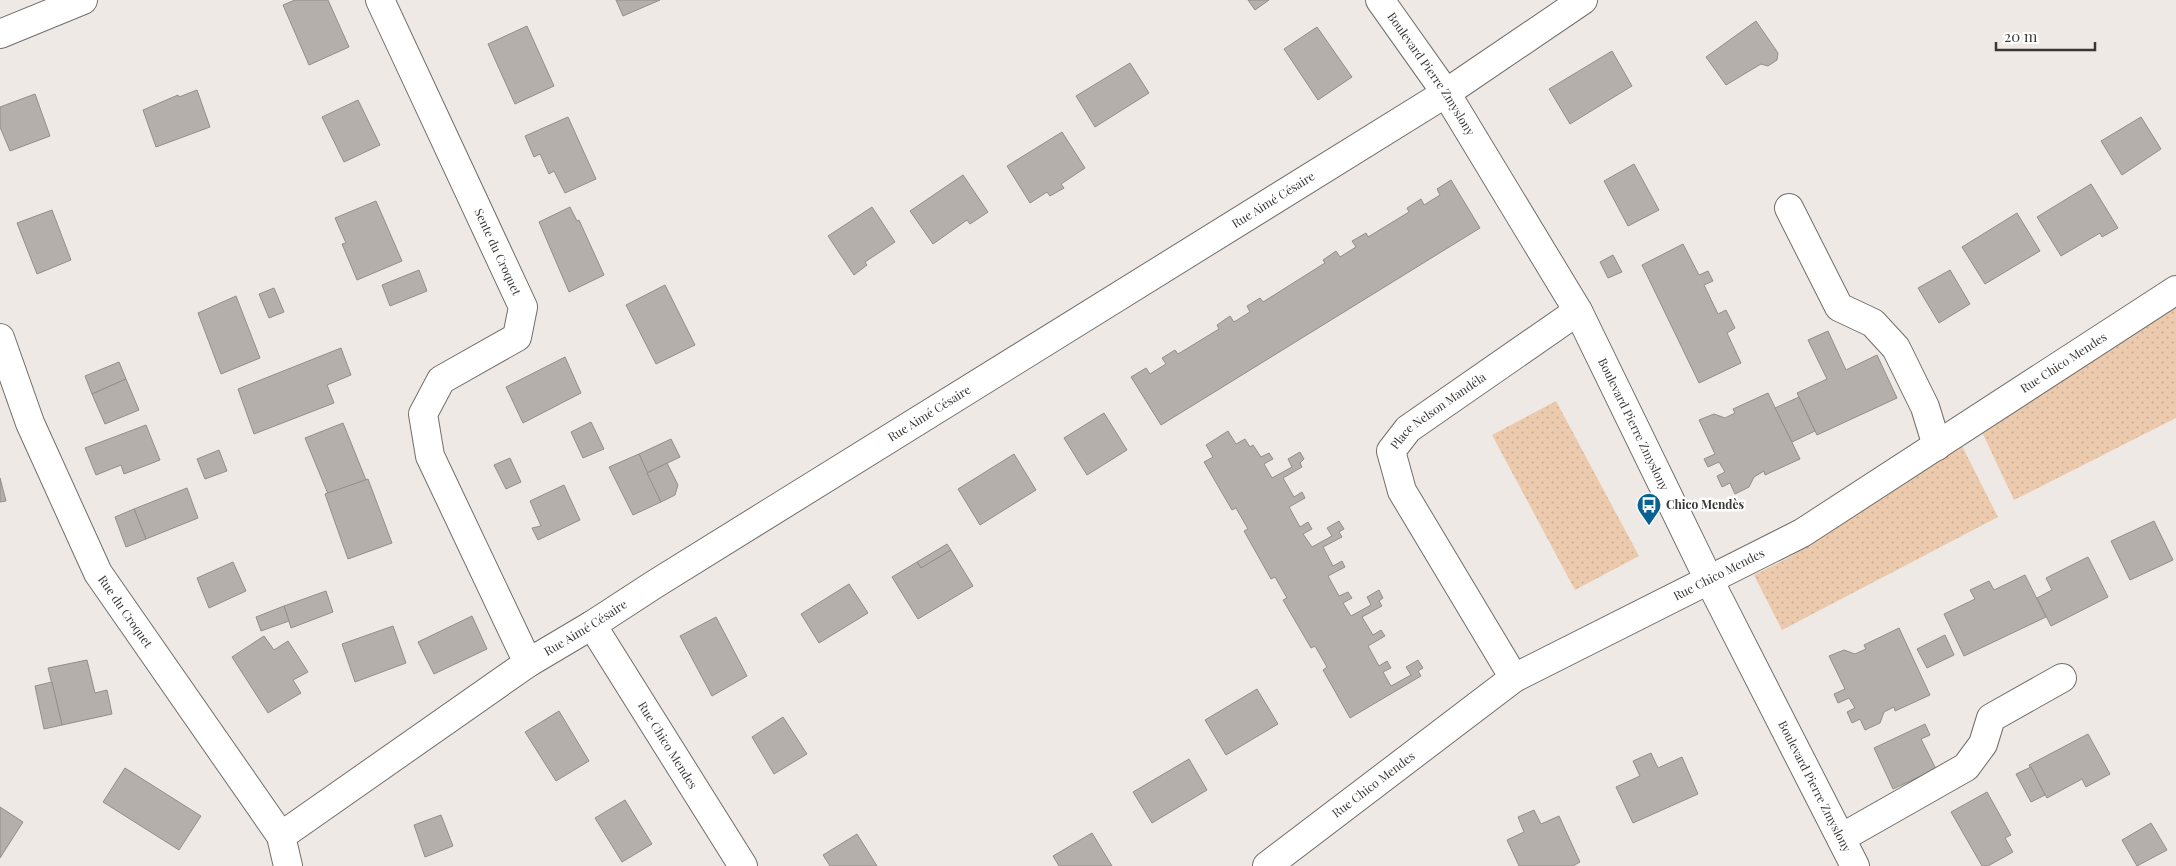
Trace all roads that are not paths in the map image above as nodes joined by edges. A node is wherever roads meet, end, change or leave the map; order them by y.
1 (380, 0) edge
2 (1380, 0) edge
3 (1583, 0) edge
4 (75, 1) edge
5 (0, 34) edge
6 (1446, 93) junction
7 (1788, 208) dead end
8 (2176, 290) edge
9 (1578, 311) junction
10 (0, 338) edge
11 (1937, 446) junction
12 (1709, 580) junction
13 (592, 625) junction
14 (528, 663) junction
15 (1514, 678) junction
16 (2062, 678) dead end
17 (281, 836) junction
18 (1841, 838) junction
19 (288, 866) edge
20 (743, 866) edge
21 (1267, 866) edge
22 (1855, 866) edge

1 - 14 street, Sente du Croquet
2 - 6 street, Boulevard Pierre Zmyslony
3 - 6 street, Rue Aimé Césaire
4 - 5 street
6 - 9 street, Boulevard Pierre Zmyslony
6 - 13 street, Rue Aimé Césaire
7 - 11 street
8 - 11 street, Rue Chico Mendes
9 - 12 street, Boulevard Pierre Zmyslony
9 - 15 street, Place Nelson Mandéla
10 - 17 street, Rue du Croquet
11 - 12 street, Rue Chico Mendes
12 - 15 street, Rue Chico Mendes
12 - 18 street, Boulevard Pierre Zmyslony
13 - 14 street, Rue Aimé Césaire
13 - 20 street, Rue Chico Mendes
14 - 17 street, Rue Aimé Césaire
15 - 21 street, Rue Chico Mendes
16 - 18 street
17 - 19 street, Rue du Croquet
18 - 22 street, Boulevard Pierre Zmyslony

